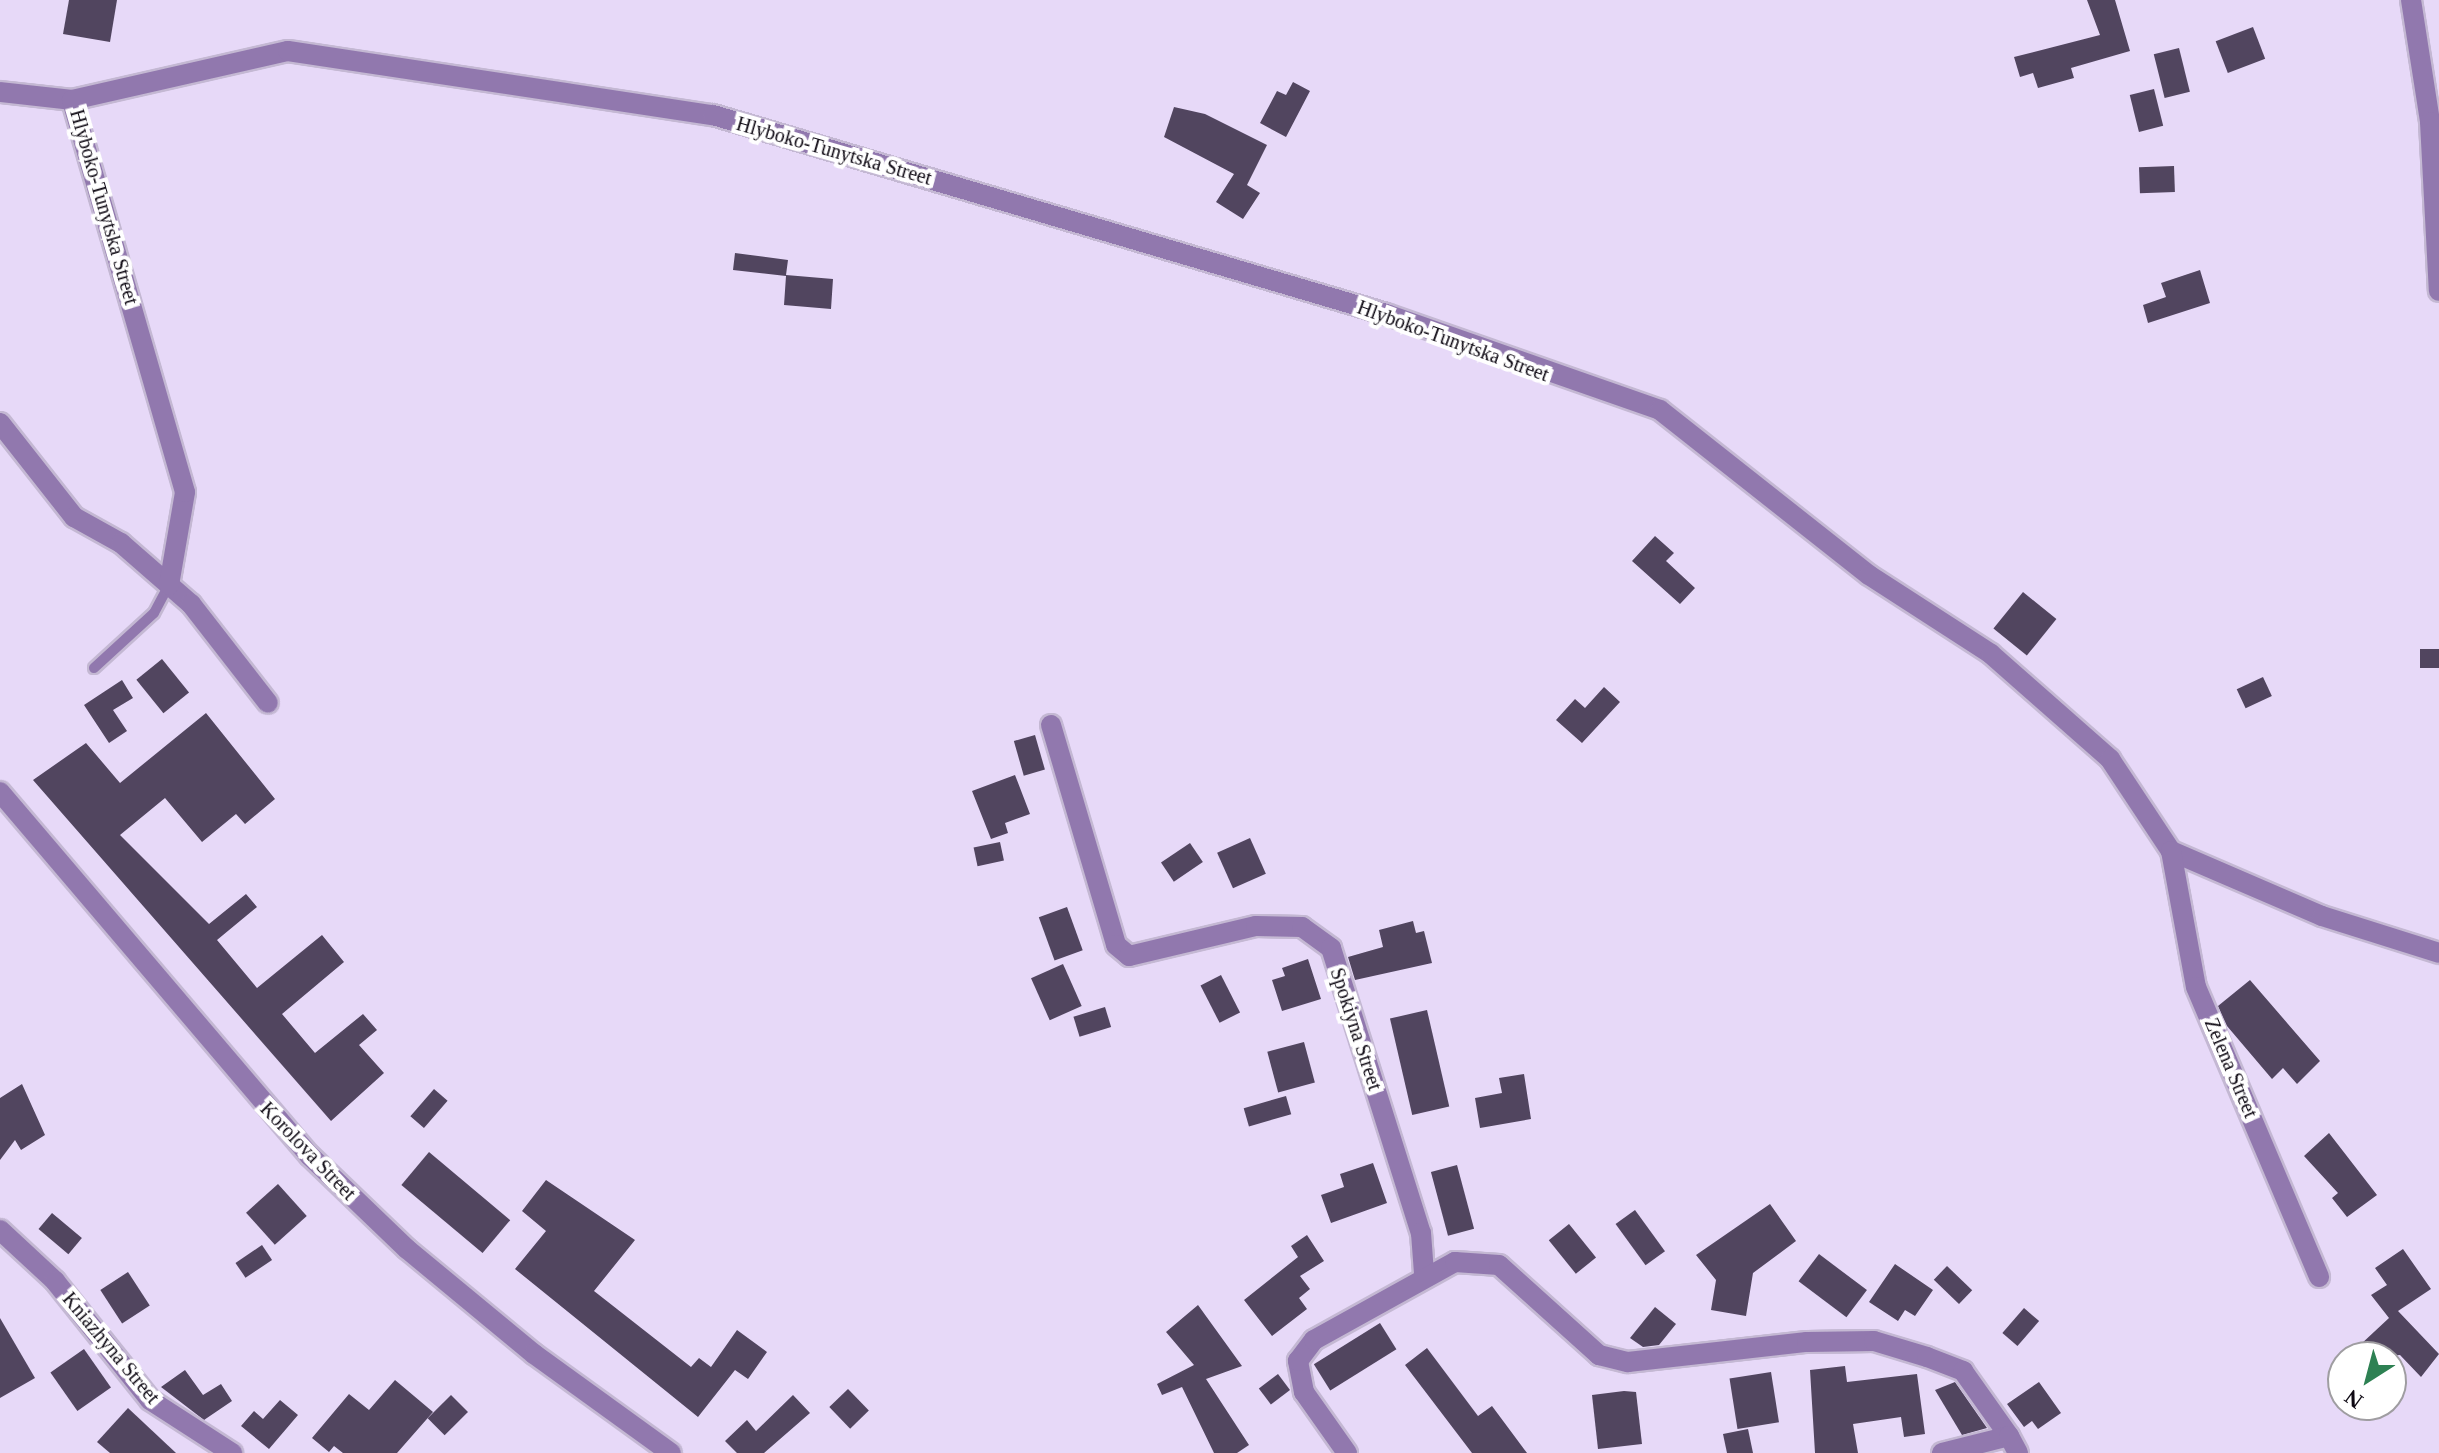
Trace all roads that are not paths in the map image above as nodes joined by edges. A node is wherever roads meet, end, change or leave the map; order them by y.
1 (2411, 0) edge
2 (0, 92) edge
3 (72, 100) junction
4 (2439, 291) edge
5 (0, 423) edge
6 (169, 585) junction
7 (1991, 654) joint
8 (94, 668) dead end
9 (268, 703) dead end
10 (1051, 725) dead end
11 (0, 792) edge
12 (2171, 851) junction
13 (2439, 953) edge
14 (0, 1230) edge
15 (1424, 1273) junction
16 (2319, 1277) dead end
17 (2014, 1445) edge
18 (230, 1453) edge
19 (671, 1453) edge
20 (1347, 1453) edge
21 (1942, 1453) edge

1 - 4 street
2 - 3 street
3 - 6 street, Hlyboko-Tunytska Street
3 - 7 street, Hlyboko-Tunytska Street
5 - 6 street
6 - 8 lane
6 - 9 street
7 - 12 street, Zelena Street
10 - 15 street, Spokiyna Street
11 - 19 street, Korolova Street
12 - 13 street
12 - 16 street, Zelena Street
14 - 18 street, Kniazhyna Street
15 - 17 street
15 - 20 street
17 - 21 street

